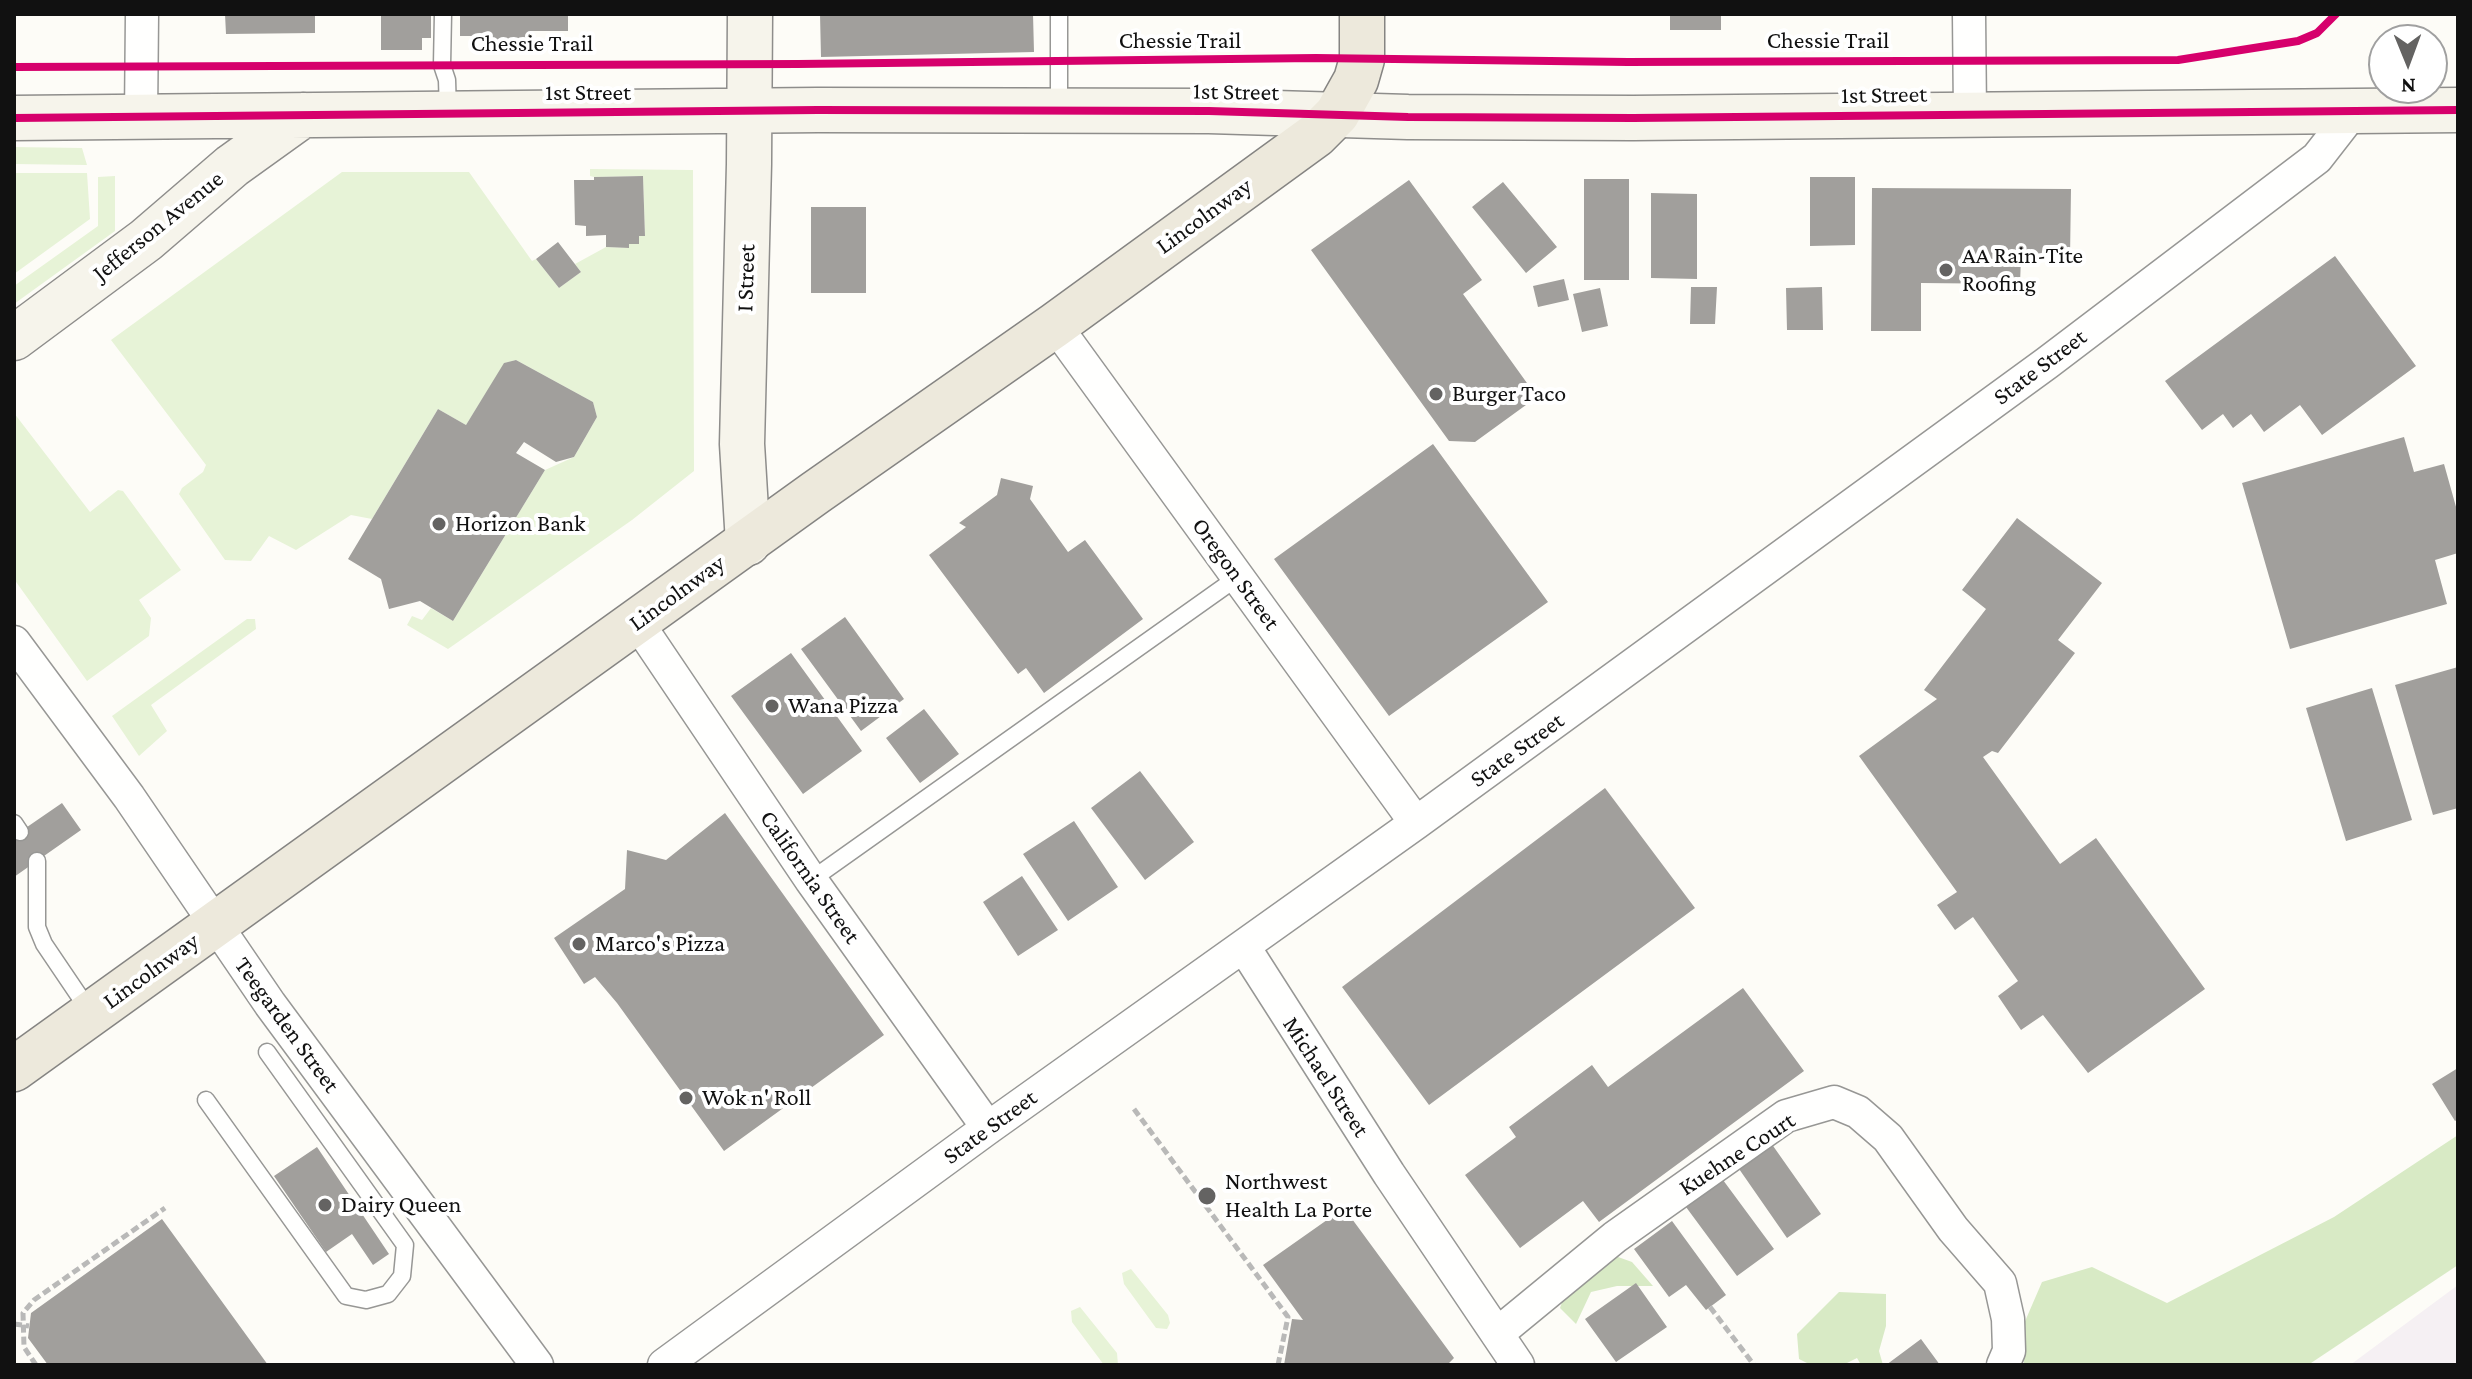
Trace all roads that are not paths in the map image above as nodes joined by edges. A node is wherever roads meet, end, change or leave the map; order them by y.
1 (142, 14) edge
2 (443, 14) edge
3 (750, 14) edge
4 (1059, 14) edge
5 (1362, 14) edge
6 (1969, 14) edge
7 (1059, 110) junction
8 (2458, 110) edge
9 (749, 112) junction
10 (2352, 113) junction
11 (448, 114) junction
12 (1337, 114) junction
13 (1970, 114) junction
14 (303, 115) junction
15 (14, 118) edge
16 (141, 118) junction
17 (1055, 325) junction
18 (14, 338) edge
19 (748, 543) junction
20 (1238, 577) junction
21 (637, 622) junction
22 (14, 642) edge
23 (1416, 823) junction
24 (37, 861) dead end
25 (811, 880) junction
26 (215, 925) junction
27 (1244, 947) junction
28 (91, 1014) junction
29 (267, 1052) dead end
30 (14, 1069) edge
31 (206, 1100) dead end
32 (988, 1128) junction
33 (1497, 1334) junction
34 (537, 1365) edge
35 (664, 1365) edge
36 (1518, 1365) edge
37 (2003, 1365) edge

1 - 16 street
2 - 11 lane
3 - 9 street, I Street
4 - 7 lane
5 - 12 main road, Lincolnway
6 - 13 street
7 - 9 street, 1st Street
7 - 12 street, 1st Street
8 - 10 street, 1st Street
9 - 11 street, 1st Street
9 - 19 street, I Street
10 - 13 street, 1st Street
10 - 23 street, State Street
11 - 14 street, 1st Street
12 - 13 street, 1st Street
12 - 17 main road, Lincolnway
14 - 16 street, 1st Street
14 - 18 street, Jefferson Avenue
15 - 16 street, 1st Street
17 - 19 main road, Lincolnway
17 - 20 street, Oregon Street
19 - 21 main road, Lincolnway
20 - 23 street, Oregon Street
20 - 25 lane
21 - 25 street, California Street
21 - 26 main road, Lincolnway
22 - 26 street, Teegarden Street
23 - 27 street, State Street
24 - 28 lane
25 - 32 street, California Street
26 - 28 main road, Lincolnway
26 - 34 street, Teegarden Street
27 - 32 street, State Street
27 - 33 street, Michael Street
28 - 30 main road, Lincolnway
29 - 31 lane
32 - 35 street, State Street
33 - 36 street, Michael Street
33 - 37 street, Kuehne Court

